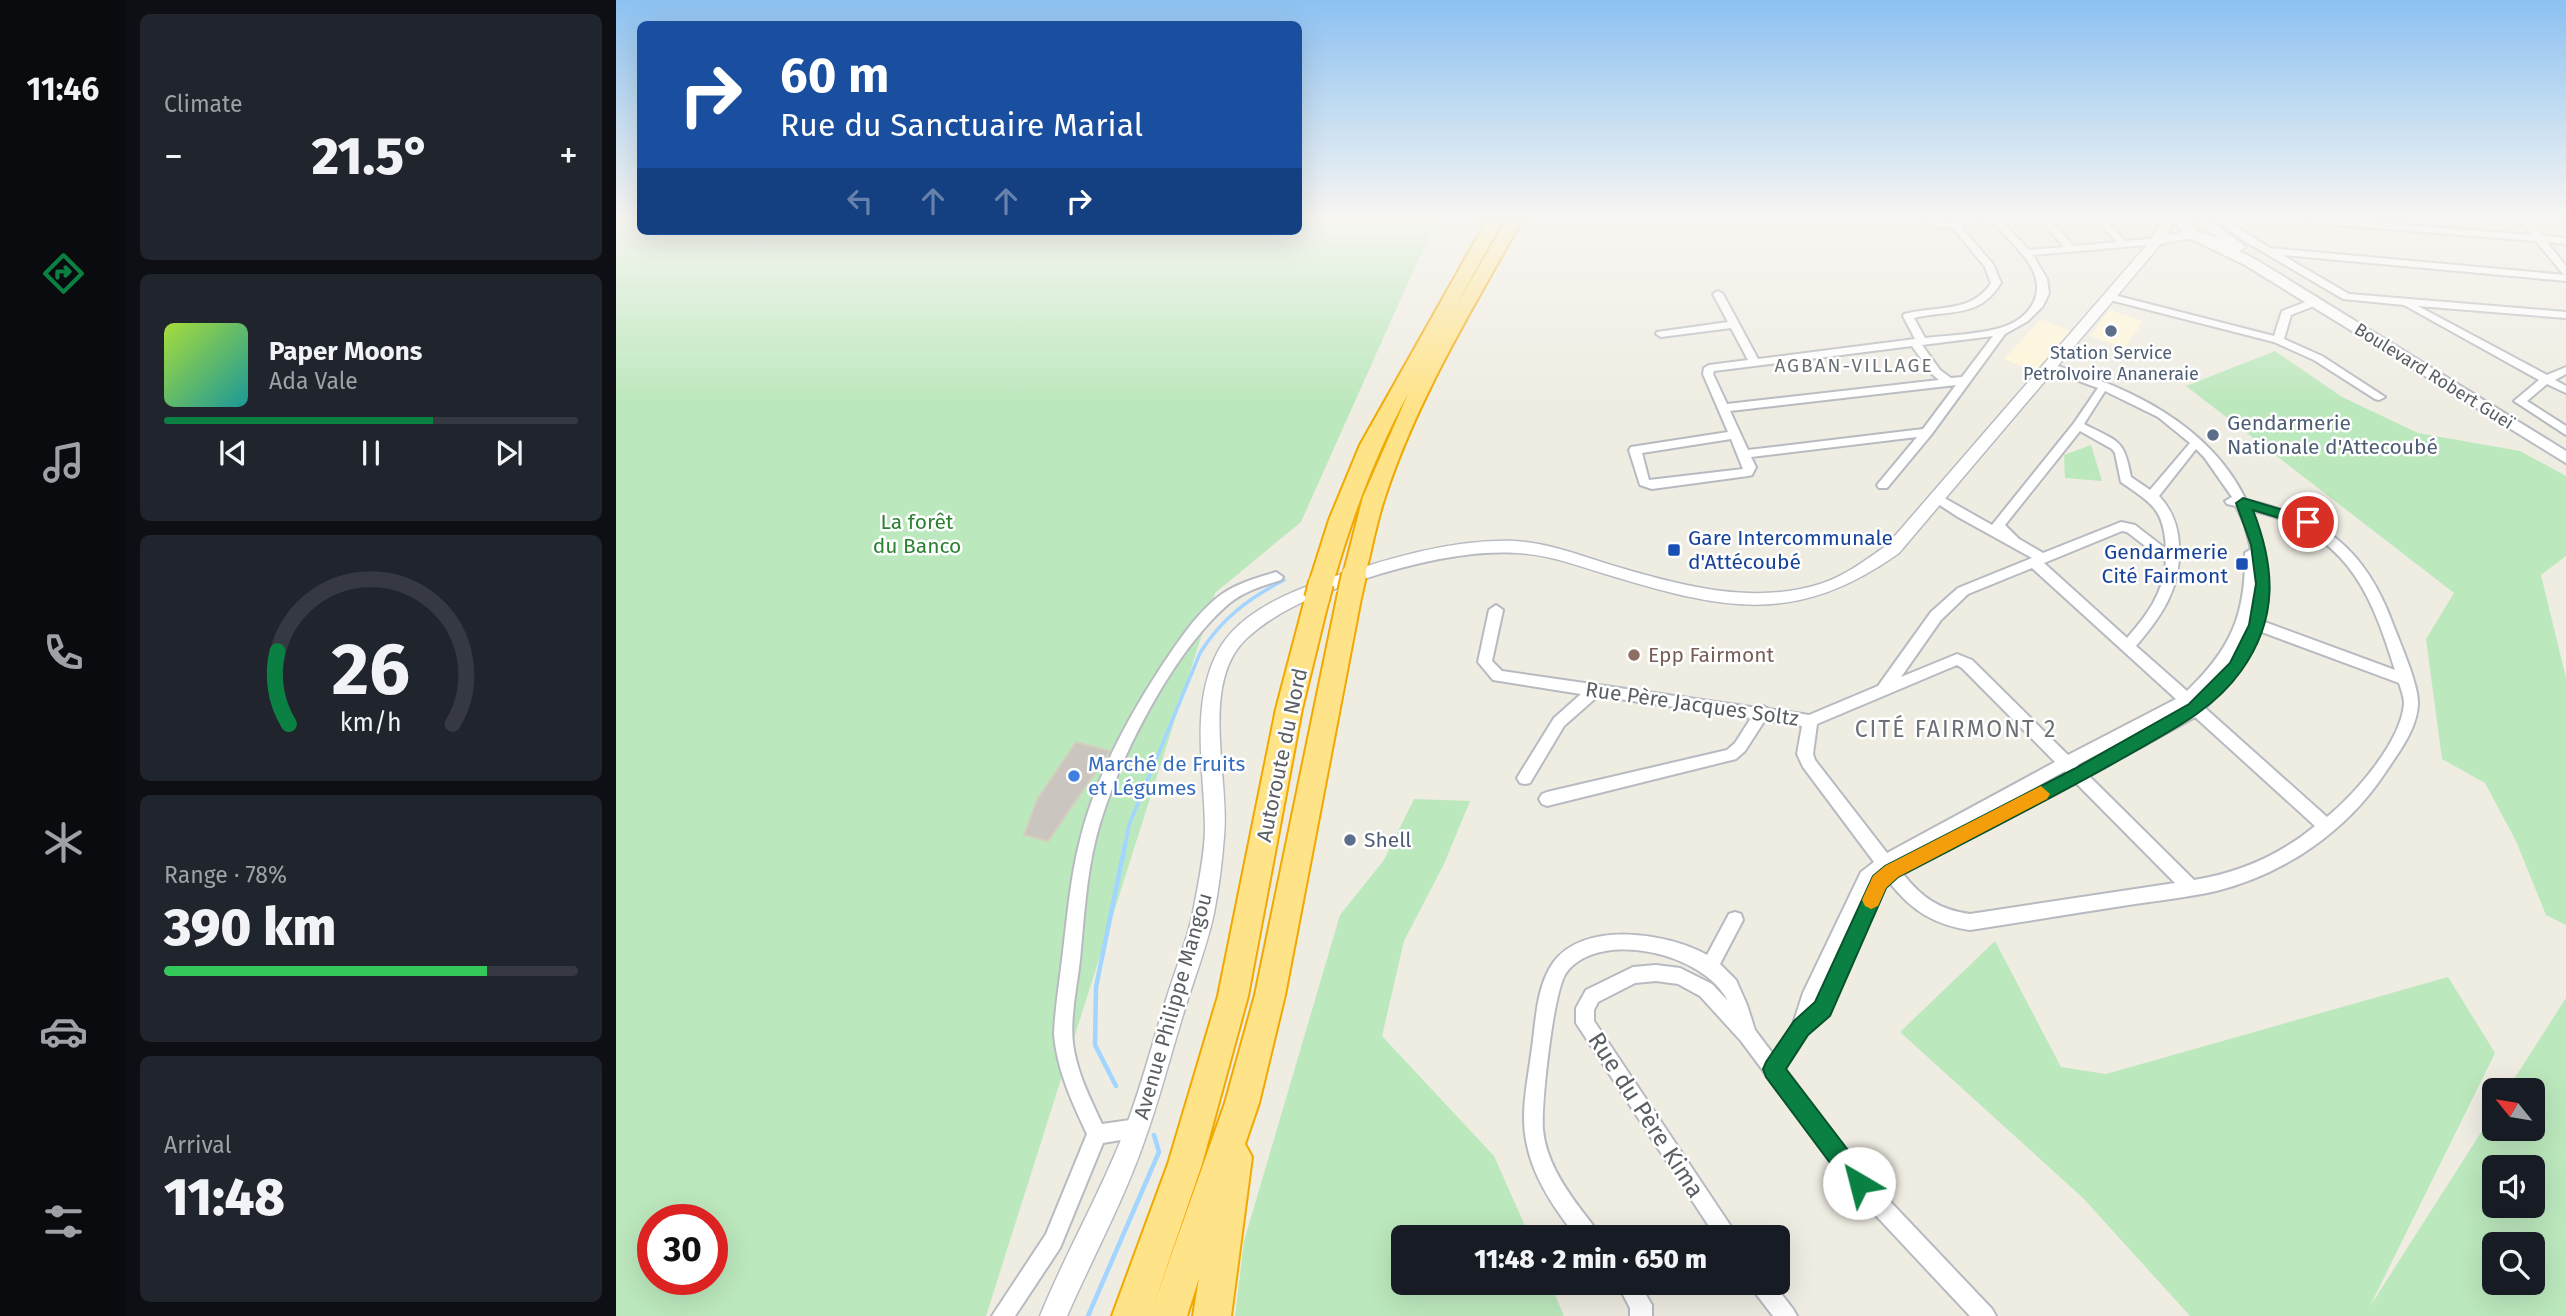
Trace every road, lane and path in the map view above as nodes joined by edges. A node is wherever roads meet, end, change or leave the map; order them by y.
1 (1462, 281) edge
2 (1481, 281) edge
3 (1995, 281) edge
4 (2044, 281) edge
5 (2124, 281) edge
6 (2279, 281) edge
7 (2296, 281) edge
8 (2319, 281) edge
9 (1718, 294) dead end
10 (2110, 298) junction
11 (2315, 302) junction
12 (2405, 303) junction
13 (2566, 315) edge
14 (1734, 324) junction
15 (2001, 332) junction
16 (1661, 334) dead end
17 (2278, 340) junction
18 (1918, 342) junction
19 (1754, 361) junction
20 (2048, 369) junction
21 (2566, 370) edge
22 (1967, 380) junction
23 (2546, 380) junction
24 (1949, 382) junction
25 (2566, 390) edge
26 (2100, 391) junction
27 (2379, 397) dead end
28 (1723, 408) junction
29 (2078, 425) junction
30 (2566, 431) edge
31 (1927, 432) junction
32 (1735, 435) junction
33 (2192, 446) junction
34 (2566, 449) edge
35 (1744, 454) junction
36 (2566, 458) edge
37 (1884, 485) dead end
38 (2152, 496) junction
39 (1935, 498) junction
40 (2237, 502) junction
41 (2013, 541) junction
42 (2040, 562) junction
43 (2174, 562) junction
44 (1276, 577) dead end
45 (1496, 610) dead end
46 (2257, 625) junction
47 (2127, 647) junction
48 (2405, 679) junction
49 (1596, 689) junction
50 (1881, 694) junction
51 (2191, 705) junction
52 (1763, 712) junction
53 (1810, 721) junction
54 (2068, 763) junction
55 (2080, 774) junction
56 (1525, 778) dead end
57 (1547, 799) dead end
58 (1996, 808) junction
59 (2328, 828) junction
60 (1888, 867) junction
61 (2190, 887) junction
62 (1735, 920) dead end
63 (1710, 966) junction
64 (1747, 1035) junction
65 (1774, 1069) junction
66 (1242, 1103) junction
67 (1137, 1129) junction
68 (1097, 1134) junction
69 (1581, 1225) edge
70 (1720, 1225) edge
71 (1634, 1295) edge
72 (1769, 1295) edge
73 (1003, 1316) edge
74 (1053, 1316) edge
75 (1131, 1316) edge
76 (1168, 1316) edge
77 (1212, 1316) edge
78 (1642, 1316) edge
79 (1786, 1316) edge
80 (1985, 1316) edge

1 - 75 highway, Autoroute du Nord
2 - 66 highway, Autoroute du Nord
3 - 18 street
4 - 15 street
5 - 10 street, Avenue Philippe Mangou
6 - 11 main road, Boulevard Robert Gueï
7 - 34 main road, Boulevard Robert Gueï
8 - 12 street
9 - 14 street
10 - 17 street
10 - 20 street, Avenue Philippe Mangou
11 - 17 street
11 - 36 main road, Boulevard Robert Gueï
12 - 13 street
12 - 23 street
14 - 16 street
14 - 19 street
15 - 18 street
15 - 22 street
17 - 27 street
18 - 19 street
18 - 24 street
19 - 28 street
20 - 26 street
20 - 39 street, Avenue Philippe Mangou
20 - 40 street
21 - 23 street
22 - 24 street
22 - 31 street
23 - 25 street
23 - 30 street
24 - 28 street
26 - 29 street
26 - 33 street
28 - 32 street
29 - 38 street
29 - 41 street
31 - 35 street
31 - 37 street
32 - 35 street
32 - 35 street
33 - 38 street
33 - 40 street
38 - 43 street
39 - 41 street
39 - 67 street, Avenue Philippe Mangou
40 - 46 street
40 - 48 street
40 - 51 street
41 - 42 street
42 - 43 street
42 - 47 street
42 - 50 street
43 - 47 street
44 - 68 street
45 - 49 street, Rue Père Jacques Soltz
46 - 48 street
46 - 51 street
47 - 51 street
48 - 59 street
49 - 52 street, Rue Père Jacques Soltz
49 - 56 street
50 - 53 street, Rue Père Jacques Soltz
50 - 54 street, Rue Père Jacques Soltz
51 - 54 street
51 - 55 street
51 - 59 street
52 - 53 street, Rue Père Jacques Soltz
52 - 57 street
53 - 60 street
54 - 55 street, Rue Père Jacques Soltz
54 - 58 street
55 - 58 street
55 - 61 street, Rue Père Jacques Soltz
58 - 60 street
59 - 61 street
60 - 61 street
60 - 65 street
62 - 63 street
63 - 64 street
63 - 69 street
64 - 65 street, Rue du Père Kima
64 - 70 street, Rue du Père Kima
65 - 80 street, Rue du Père Kima
66 - 76 highway, Autoroute du Nord
66 - 77 highway
67 - 68 street
67 - 74 street, Avenue Philippe Mangou
68 - 73 street
71 - 78 street
72 - 79 street

